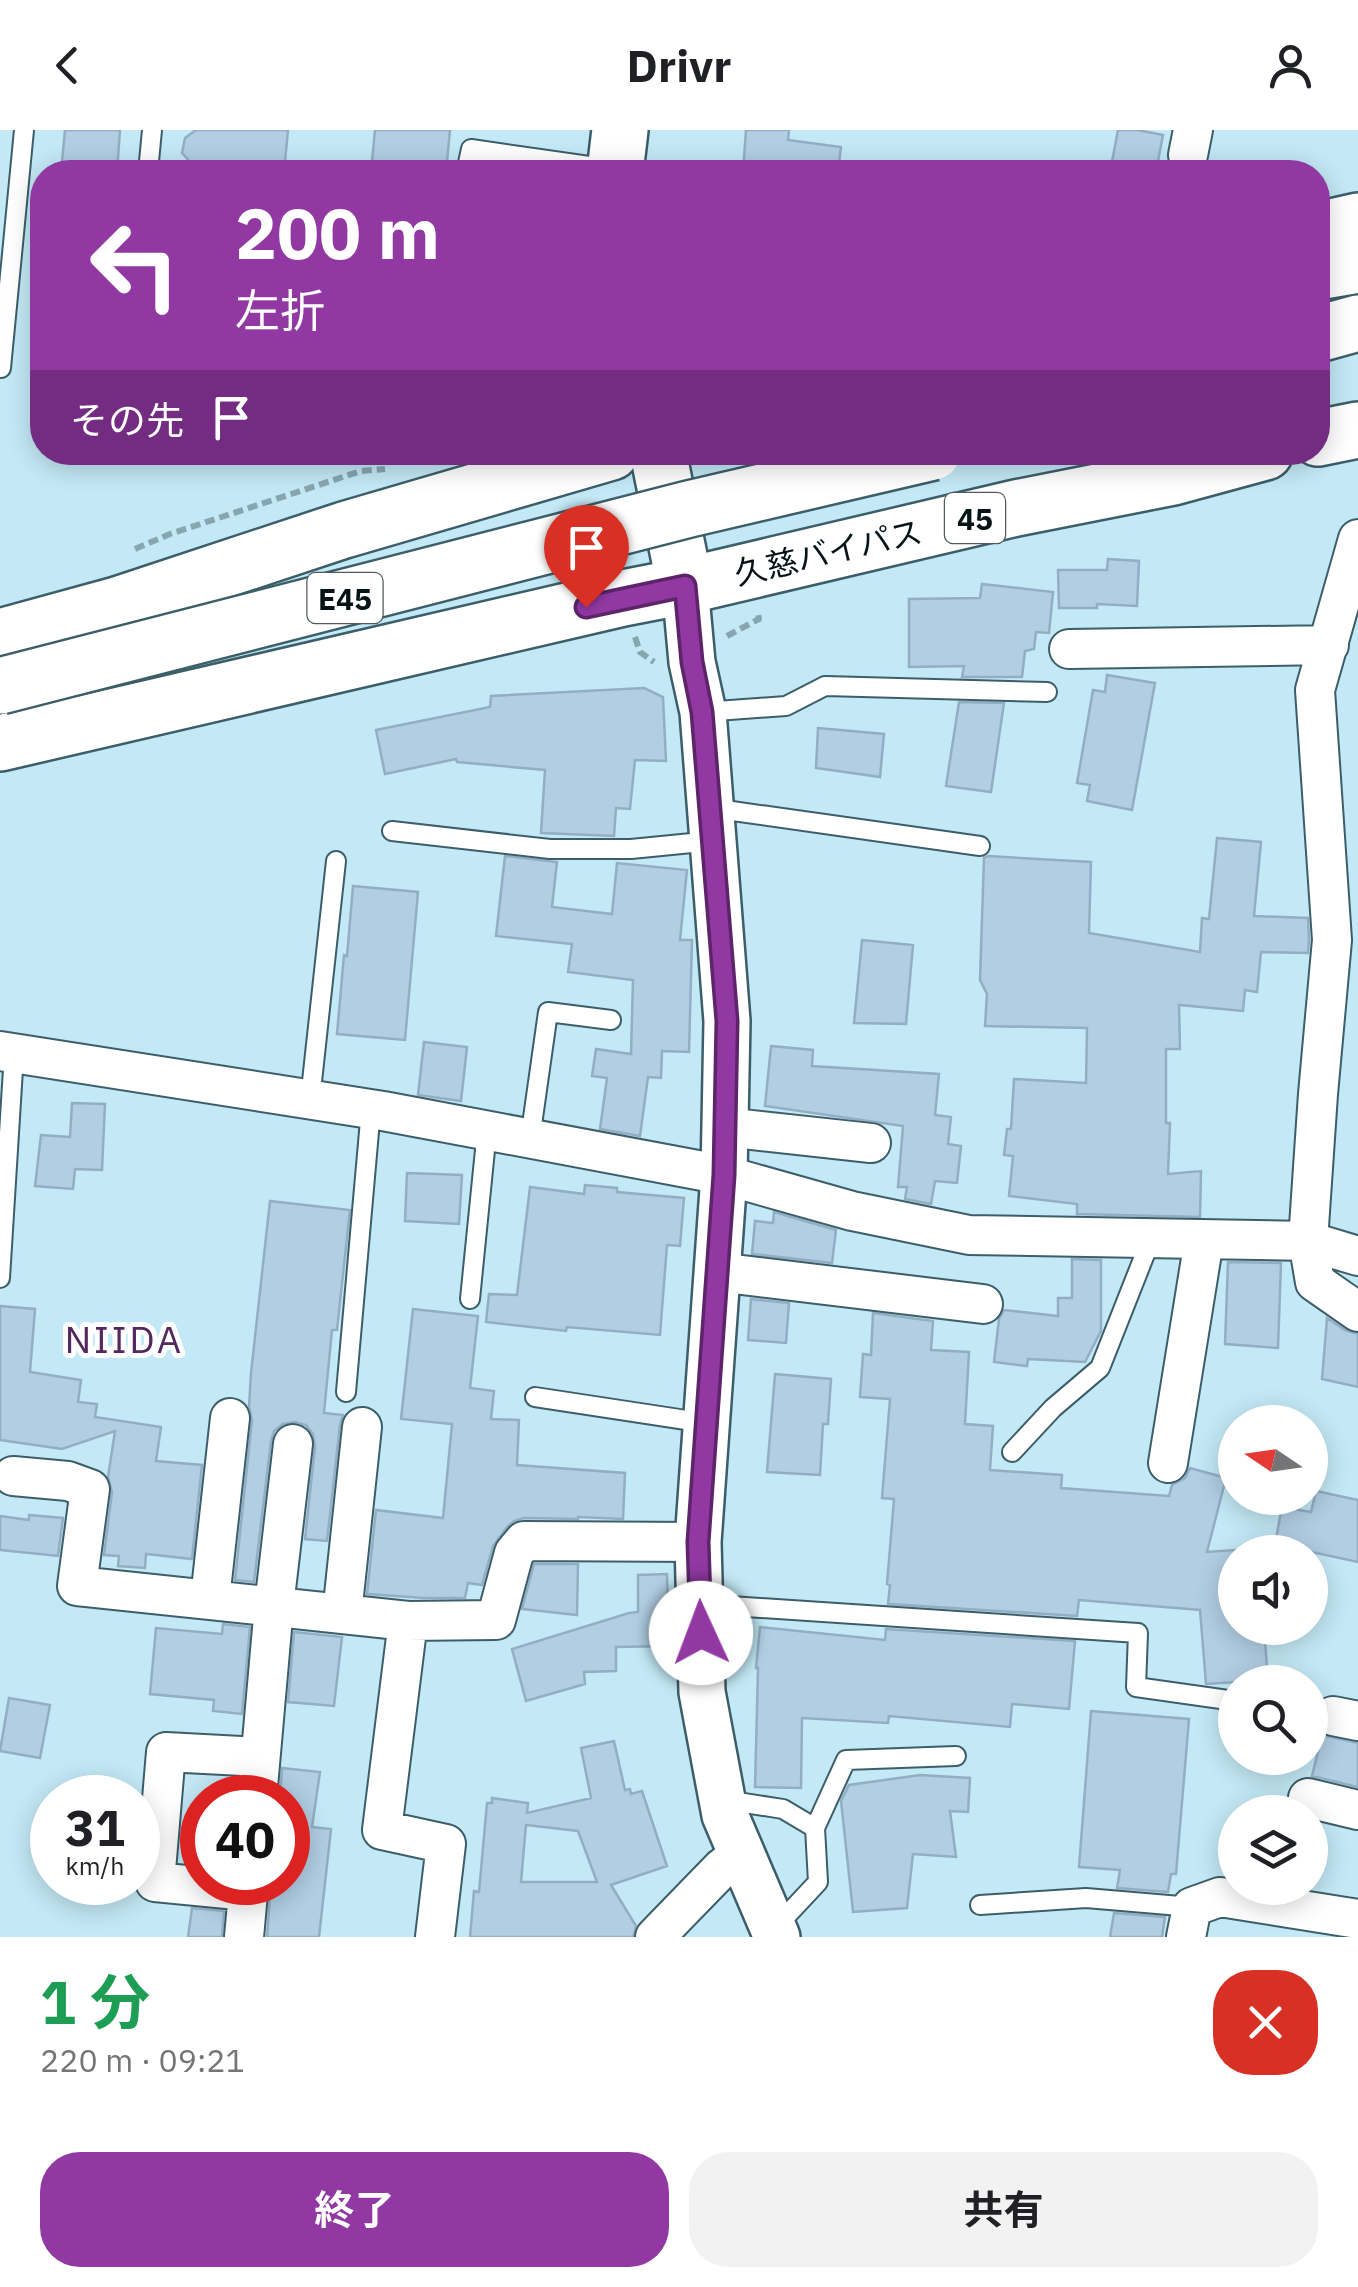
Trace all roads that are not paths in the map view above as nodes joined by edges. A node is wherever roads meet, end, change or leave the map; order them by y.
1 (24, 130) edge
2 (152, 130) edge
3 (617, 157) edge
4 (149, 160) edge
5 (469, 160) edge
6 (1358, 220) edge
7 (1330, 227) edge
8 (1358, 265) edge
9 (1330, 270) edge
10 (1358, 323) edge
11 (1330, 331) edge
12 (1358, 350) edge
13 (1330, 357) edge
14 (2, 368) edge
15 (1358, 430) edge
16 (1330, 436) edge
17 (566, 465) edge
18 (661, 465) edge
19 (844, 465) edge
20 (877, 465) edge
21 (1217, 465) edge
22 (689, 509) junction
23 (1358, 539) edge
24 (685, 586) junction
25 (1340, 629) edge
26 (0, 637) edge
27 (1069, 648) dead end
28 (0, 686) edge
29 (1047, 692) dead end
30 (702, 712) junction
31 (0, 743) edge
32 (712, 824) junction
33 (392, 831) dead end
34 (980, 846) dead end
35 (336, 861) dead end
36 (1345, 943) edge
37 (610, 1020) dead end
38 (7, 1052) edge
39 (310, 1100) junction
40 (371, 1110) junction
41 (725, 1127) junction
42 (486, 1130) junction
43 (530, 1138) junction
44 (871, 1144) dead end
45 (724, 1175) junction
46 (1151, 1239) junction
47 (1204, 1240) junction
48 (1308, 1241) junction
49 (1358, 1256) edge
50 (717, 1272) junction
51 (0, 1278) edge
52 (470, 1299) dead end
53 (983, 1304) dead end
54 (1358, 1312) edge
55 (346, 1392) dead end
56 (535, 1397) dead end
57 (230, 1418) dead end
58 (706, 1423) junction
59 (362, 1427) dead end
60 (293, 1444) dead end
61 (1012, 1452) dead end
62 (1168, 1463) dead end
63 (14, 1476) dead end
64 (698, 1542) junction
65 (210, 1599) junction
66 (700, 1604) junction
67 (274, 1606) junction
68 (342, 1614) junction
69 (408, 1621) junction
70 (1218, 1699) edge
71 (956, 1756) dead end
72 (260, 1757) junction
73 (259, 1775) edge
74 (722, 1800) junction
75 (1328, 1803) edge
76 (1358, 1810) edge
77 (815, 1828) junction
78 (742, 1854) junction
79 (180, 1883) edge
80 (247, 1905) edge
81 (980, 1905) dead end
82 (1358, 1919) edge
83 (1189, 1922) edge
84 (776, 1933) edge
85 (244, 1937) edge
86 (435, 1937) edge
87 (656, 1937) edge

1 - 14 lane
2 - 4 lane
3 - 5 lane
6 - 7 highway
8 - 9 highway
10 - 11 highway
12 - 13 highway
15 - 16 highway
17 - 26 highway, E45
18 - 24 highway
19 - 22 highway, E45, bridge
20 - 22 highway, E45, bridge
21 - 24 highway, 久慈バイパス / 45
22 - 28 highway, E45, bridge
23 - 25 street
24 - 30 street
24 - 31 highway, E45
25 - 27 street
25 - 36 street
29 - 30 lane
30 - 32 street
32 - 33 lane
32 - 34 lane
32 - 41 street
35 - 39 lane
36 - 48 street
37 - 43 lane
38 - 39 street
38 - 51 lane
39 - 40 street
40 - 42 street
40 - 55 lane
41 - 44 street
41 - 45 street
42 - 43 street
42 - 52 lane
43 - 45 street
45 - 46 street
45 - 50 street
46 - 47 street
46 - 61 lane
47 - 48 street
47 - 62 street
48 - 49 street
48 - 54 street
50 - 53 street
50 - 58 street
56 - 58 lane
57 - 65 street
58 - 64 street
59 - 68 street
60 - 67 street
63 - 65 street
64 - 66 street
64 - 69 street
65 - 67 street
66 - 70 lane
66 - 74 street
67 - 68 street
67 - 72 street
68 - 69 street
69 - 86 street
71 - 77 lane
72 - 73 street
72 - 79 street
74 - 77 lane
74 - 78 street
75 - 76 street
77 - 84 lane
78 - 84 street
78 - 87 street
80 - 85 street
81 - 83 lane
82 - 83 street

